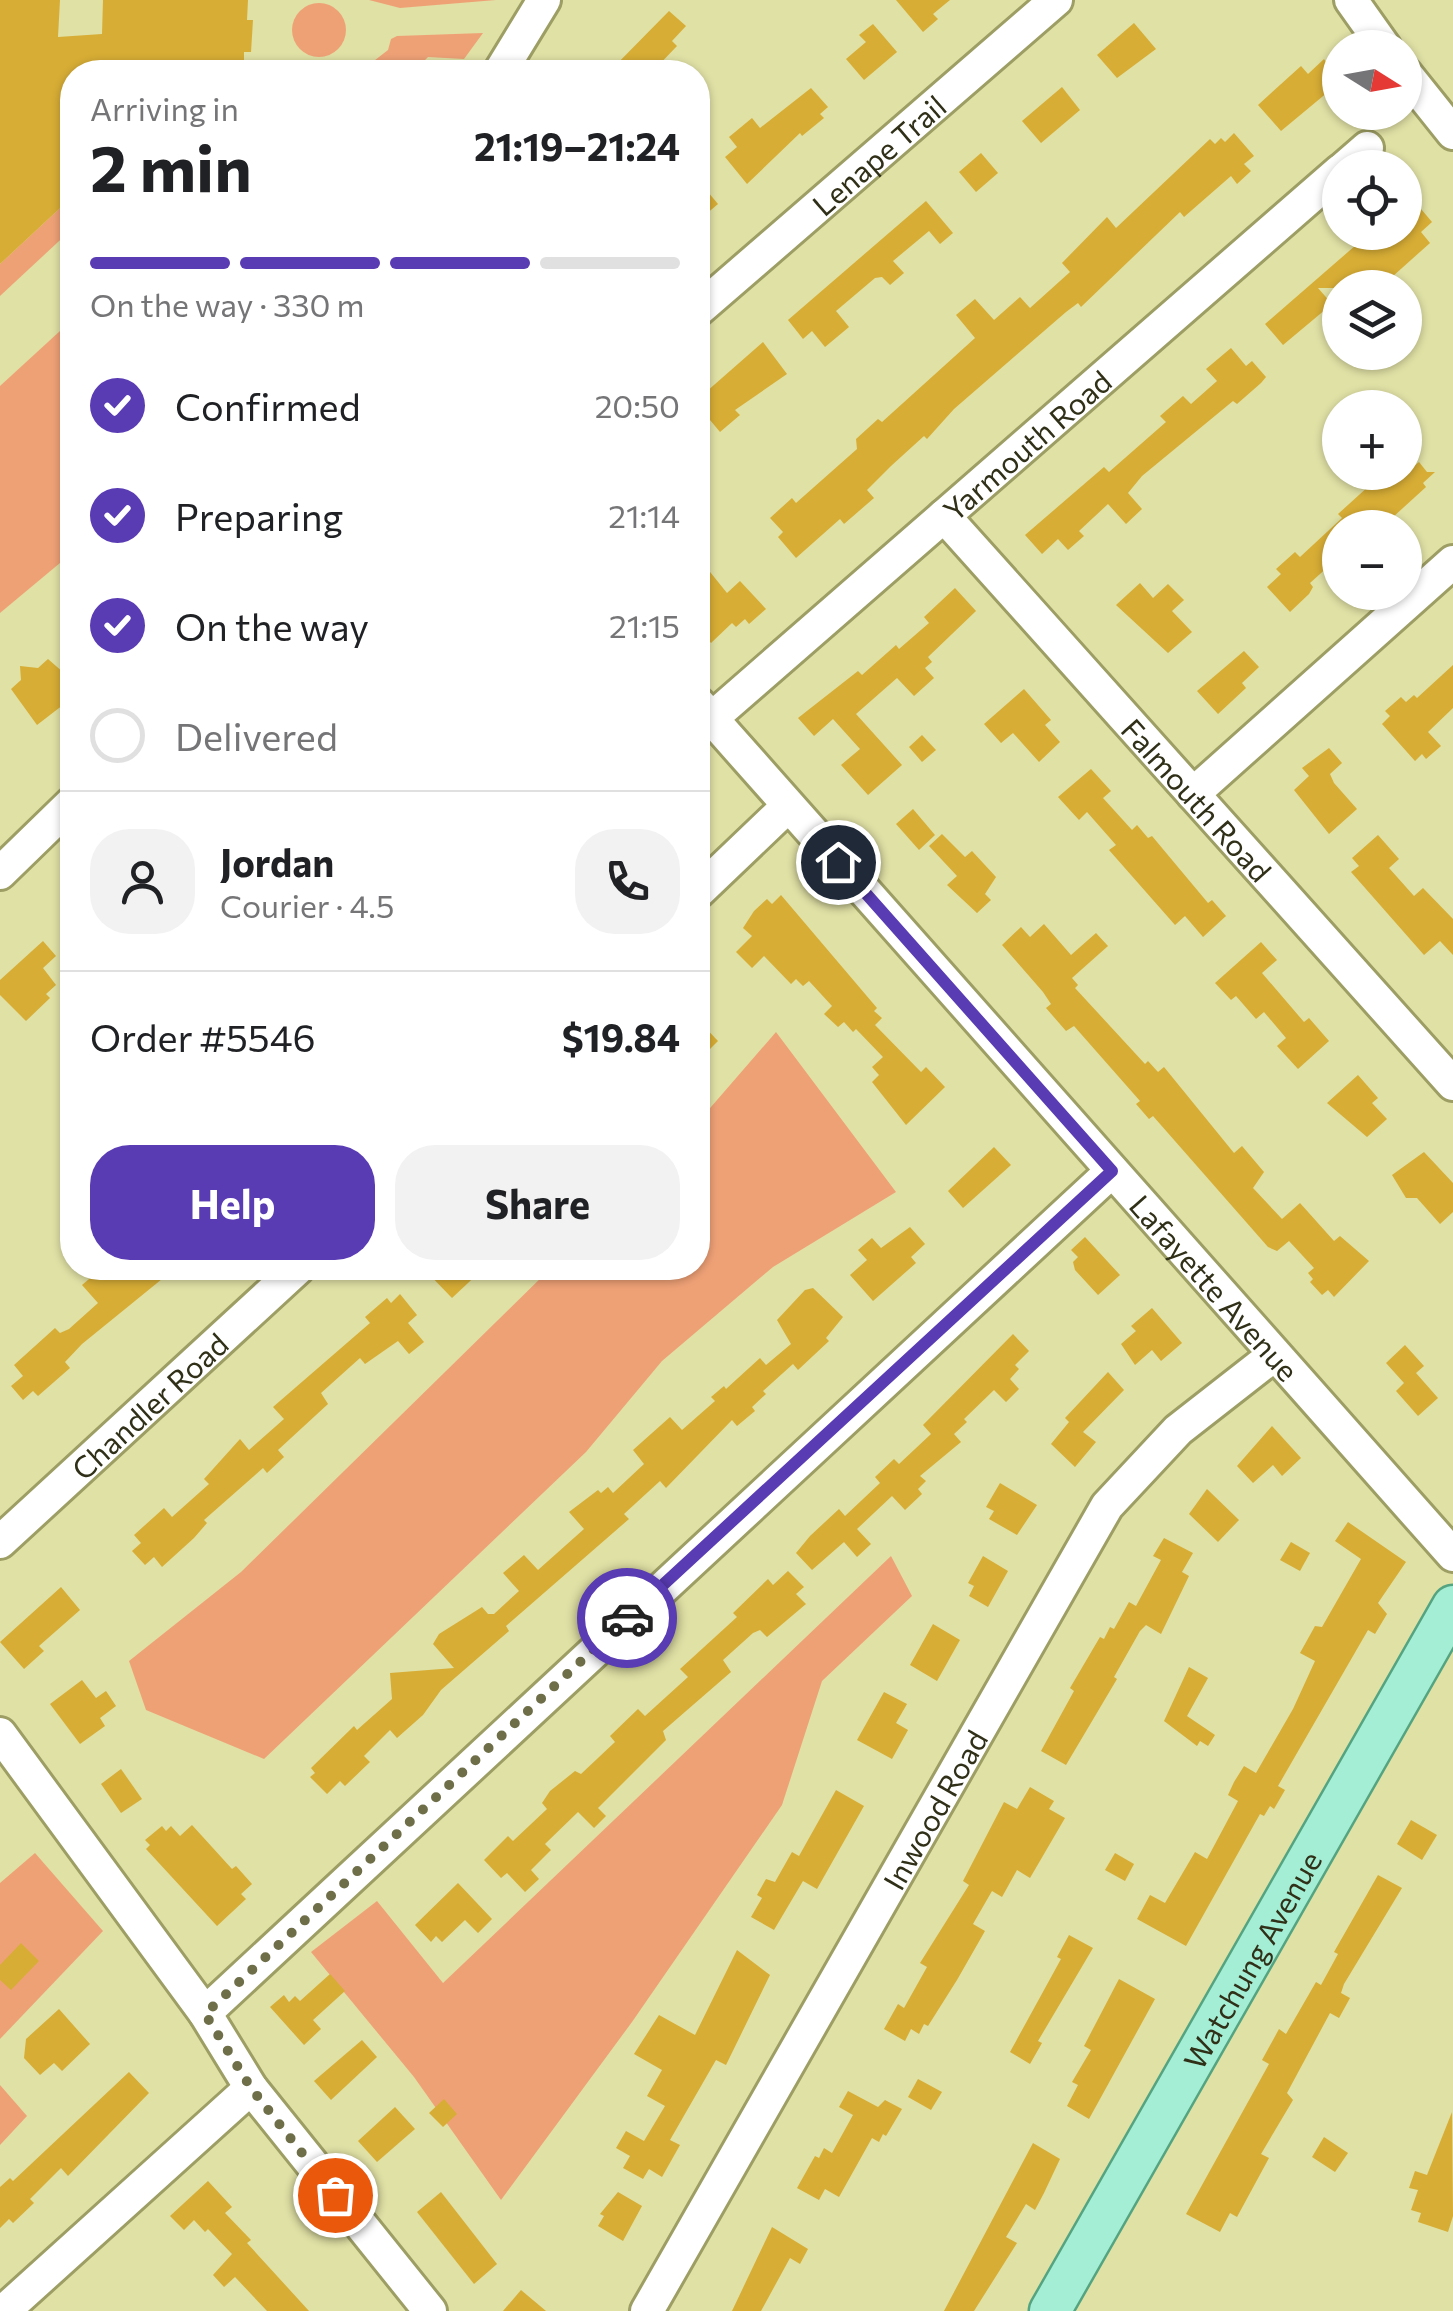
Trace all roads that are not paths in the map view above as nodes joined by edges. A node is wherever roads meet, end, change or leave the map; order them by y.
1 (544, 0) edge
2 (1056, 0) edge
3 (1351, 0) edge
4 (1372, 30) edge
5 (507, 60) edge
6 (1422, 94) edge
7 (1453, 133) edge
8 (1322, 187) edge
9 (710, 300) edge
10 (944, 516) junction
11 (1453, 562) edge
12 (710, 706) edge
13 (710, 718) edge
14 (1193, 794) junction
15 (788, 806) junction
16 (60, 814) edge
17 (0, 874) edge
18 (710, 881) edge
19 (1453, 1084) edge
20 (1112, 1171) junction
21 (285, 1280) edge
22 (1274, 1355) junction
23 (0, 1542) edge
24 (1453, 1555) edge
25 (1453, 1606) edge
26 (0, 1734) edge
27 (205, 2014) junction
28 (251, 2088) junction
29 (4, 2311) edge
30 (430, 2311) edge
31 (647, 2311) edge
32 (1050, 2311) edge

1 - 5 street
2 - 9 street, Lenape Trail
3 - 4 street
6 - 7 street
8 - 10 street, Yarmouth Road
10 - 12 street, Yarmouth Road
10 - 14 street, Falmouth Road
11 - 14 street
13 - 15 street, Lafayette Avenue
14 - 19 street, Falmouth Road
15 - 18 street
15 - 20 street, Lafayette Avenue
16 - 17 street
20 - 22 street, Lafayette Avenue
20 - 27 street
21 - 23 street, Chandler Road
22 - 24 street, Lafayette Avenue
22 - 31 street, Inwood Road
25 - 32 main road, Watchung Avenue
26 - 27 street
27 - 28 street
28 - 29 street
28 - 30 street

